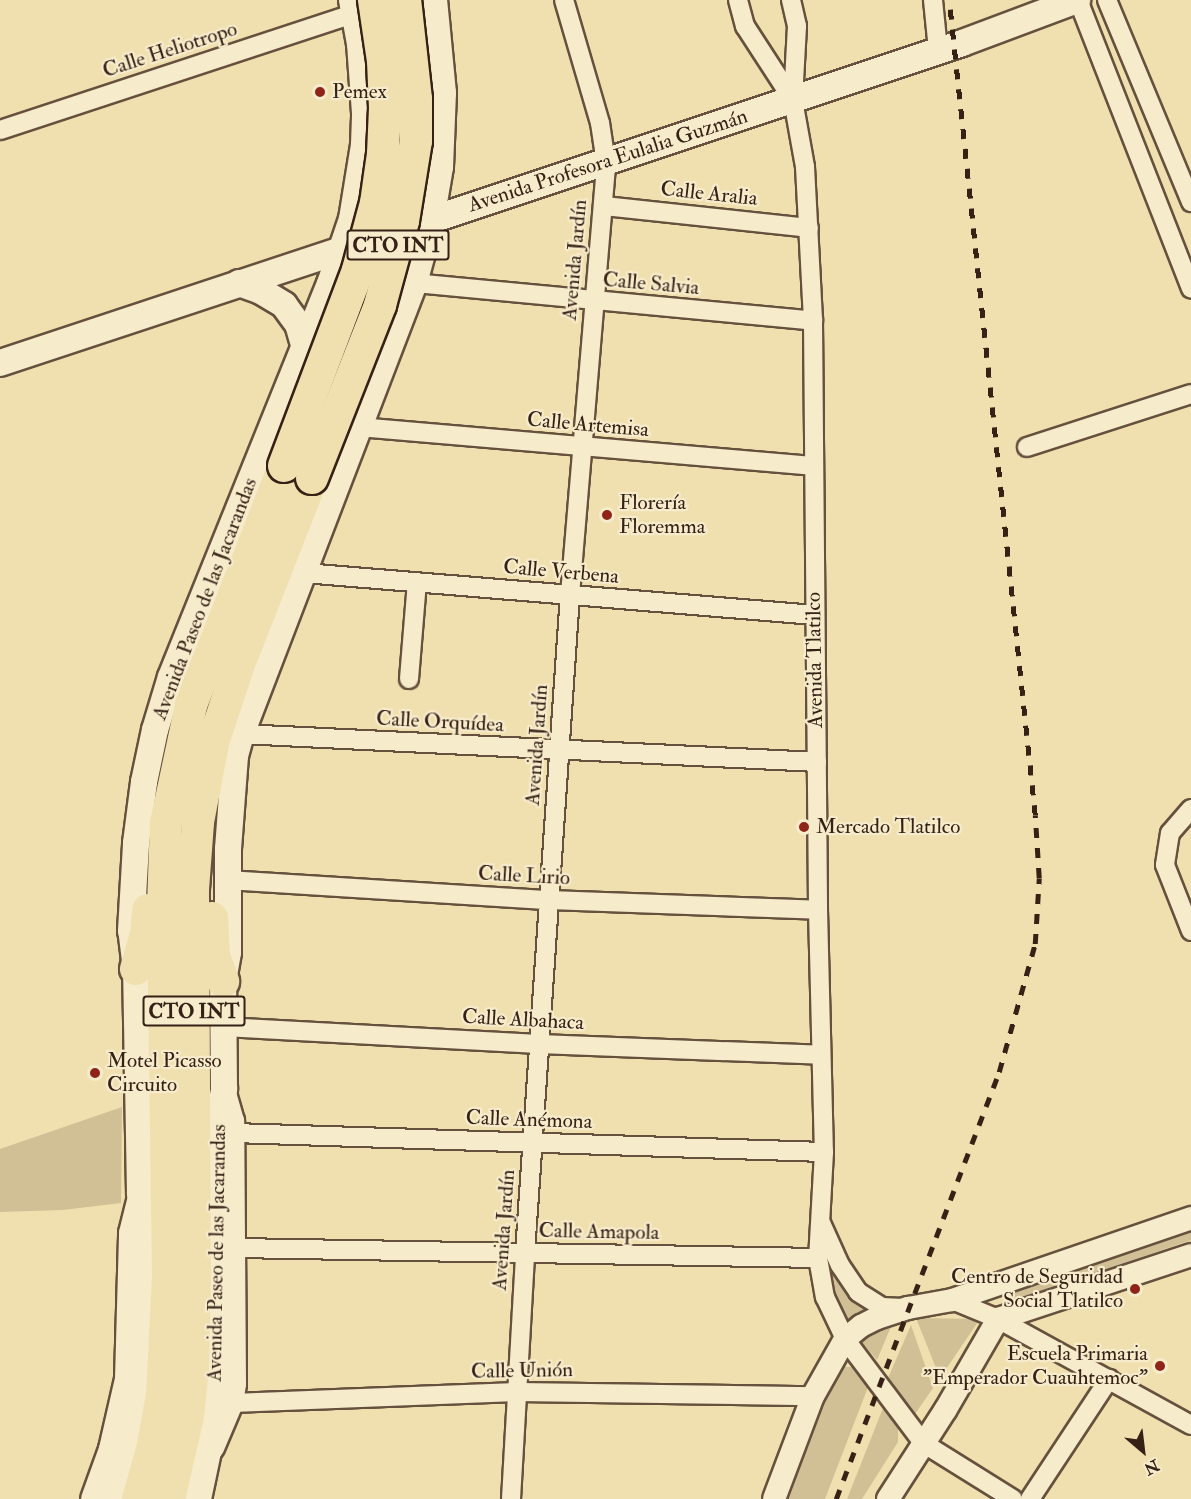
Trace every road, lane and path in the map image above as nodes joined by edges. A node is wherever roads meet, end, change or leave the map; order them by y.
1 (405, 0) edge
2 (434, 0) edge
3 (564, 0) edge
4 (738, 0) edge
5 (791, 0) edge
6 (933, 0) edge
7 (1078, 0) edge
8 (1107, 0) edge
9 (360, 4) edge
10 (938, 50) junction
11 (792, 100) junction
12 (0, 130) edge
13 (606, 163) junction
14 (1190, 200) edge
15 (604, 206) junction
16 (1161, 209) junction
17 (431, 220) junction
18 (809, 228) junction
19 (342, 250) junction
20 (414, 283) junction
21 (239, 284) junction
22 (1191, 289) edge
23 (594, 302) junction
24 (813, 321) junction
25 (304, 348) junction
26 (0, 363) edge
27 (1191, 394) edge
28 (359, 427) junction
29 (270, 431) junction
30 (581, 447) junction
31 (1027, 447) dead end
32 (346, 460) junction
33 (812, 466) junction
34 (298, 472) junction
35 (304, 573) junction
36 (417, 582) junction
37 (570, 595) junction
38 (814, 615) junction
39 (409, 679) dead end
40 (241, 734) junction
41 (559, 751) junction
42 (817, 762) junction
43 (1191, 809) edge
44 (194, 856) junction
45 (164, 858) junction
46 (227, 880) junction
47 (549, 900) junction
48 (818, 910) junction
49 (1191, 931) edge
50 (136, 969) junction
51 (223, 981) junction
52 (224, 1027) junction
53 (539, 1044) junction
54 (820, 1055) junction
55 (225, 1127) junction
56 (532, 1143) junction
57 (824, 1152) junction
58 (1191, 1218) edge
59 (820, 1220) junction
60 (235, 1248) junction
61 (525, 1253) junction
62 (1190, 1257) edge
63 (818, 1258) junction
64 (952, 1300) junction
65 (908, 1308) junction
66 (998, 1319) junction
67 (845, 1339) junction
68 (1109, 1379) junction
69 (517, 1392) junction
70 (813, 1396) junction
71 (232, 1404) junction
72 (1191, 1425) edge
73 (923, 1443) junction
74 (127, 1497) edge
75 (198, 1499) edge
76 (511, 1499) edge
77 (774, 1499) edge
78 (888, 1499) edge
79 (1013, 1499) edge
80 (1030, 1499) edge

1 - 34 highway, CTO INT, bridge
2 - 17 main road, Avenida Paseo de las Jacarandas / CTO INT
3 - 13 street, Avenida Jardín
4 - 11 street, Avenida Tlatilco
5 - 11 street, Avenida Tlatilco
6 - 10 street
7 - 10 main road, Avenida Profesora Eulalia Guzmán
7 - 16 street
8 - 14 street
9 - 12 street, Calle Heliotropo
9 - 19 main road, Avenida Paseo de las Jacarandas / CTO INT
9 - 34 highway, CTO INT, bridge
10 - 11 main road, Avenida Profesora Eulalia Guzmán
11 - 13 main road, Avenida Profesora Eulalia Guzmán
11 - 18 street, Avenida Tlatilco
13 - 15 street, Avenida Jardín
13 - 17 main road, Avenida Profesora Eulalia Guzmán
14 - 16 street
15 - 18 street, Calle Aralia
15 - 23 street, Avenida Jardín
16 - 22 street
17 - 19 main road, Avenida Profesora Eulalia Guzmán
17 - 20 main road, Avenida Paseo de las Jacarandas / CTO INT
18 - 24 street, Avenida Tlatilco
19 - 21 main road, Avenida Profesora Eulalia Guzmán
19 - 25 main road, Avenida Paseo de las Jacarandas / CTO INT
20 - 23 street, Calle Salvia
20 - 28 main road, Avenida Paseo de las Jacarandas / CTO INT
21 - 25 main road
21 - 26 main road, Avenida Profesora Eulalia Guzmán
23 - 24 street, Calle Salvia
23 - 30 street, Avenida Jardín
24 - 33 street, Avenida Tlatilco
25 - 29 main road, Avenida Paseo de las Jacarandas / CTO INT
27 - 31 street
28 - 30 street, Calle Artemisa
28 - 32 main road, Avenida Paseo de las Jacarandas / CTO INT
29 - 32 main road
29 - 50 main road, Avenida Paseo de las Jacarandas / CTO INT
30 - 33 street, Calle Artemisa
30 - 37 street, Avenida Jardín
32 - 35 main road, Avenida Paseo de las Jacarandas / CTO INT
33 - 38 street, Avenida Tlatilco
34 - 44 highway, CTO INT
34 - 45 highway, CTO INT
35 - 36 street, Calle Verbena
35 - 40 main road, Avenida Paseo de las Jacarandas / CTO INT
36 - 37 street, Calle Verbena
36 - 39 street
37 - 38 street, Calle Verbena
37 - 41 street, Avenida Jardín
38 - 42 street, Avenida Tlatilco
40 - 41 street, Calle Orquídea
40 - 46 main road, Avenida Paseo de las Jacarandas / CTO INT
41 - 42 street, Calle Orquídea
41 - 47 street, Avenida Jardín
42 - 48 street, Avenida Tlatilco
43 - 49 street
44 - 51 highway
44 - 74 highway, CTO INT
45 - 50 highway
45 - 74 highway, CTO INT
46 - 47 street, Calle Lirio
46 - 51 main road, Avenida Paseo de las Jacarandas / CTO INT
47 - 48 street, Calle Lirio
47 - 53 street, Avenida Jardín
48 - 54 street, Avenida Tlatilco
50 - 74 main road, Avenida Paseo de las Jacarandas / CTO INT
51 - 52 main road, Avenida Paseo de las Jacarandas / CTO INT
52 - 53 street, Calle Albahaca
52 - 55 main road, Avenida Paseo de las Jacarandas / CTO INT
53 - 54 street, Calle Albahaca
53 - 56 street, Avenida Jardín
54 - 57 street, Avenida Tlatilco
55 - 56 street, Calle Anémona
55 - 60 street
55 - 75 main road, Avenida Paseo de las Jacarandas / CTO INT
56 - 57 street, Calle Anémona
56 - 61 street, Avenida Jardín
57 - 59 street, Avenida Tlatilco
58 - 64 street
59 - 63 street, Avenida Tlatilco
59 - 65 street, Avenida Tlatilco
60 - 61 street, Calle Amapola
60 - 71 street
61 - 63 street, Calle Amapola
61 - 69 street, Avenida Jardín
62 - 66 street
63 - 67 street, Avenida Tlatilco
64 - 65 street
64 - 66 street
65 - 67 street
66 - 68 street
66 - 73 street
67 - 70 street
67 - 73 street, Avenida Tlatilco
68 - 72 street
68 - 80 street
69 - 70 street, Calle Unión
69 - 71 street, Calle Unión
69 - 76 street, Avenida Jardín
70 - 77 street
71 - 75 street
73 - 78 street
73 - 79 street

